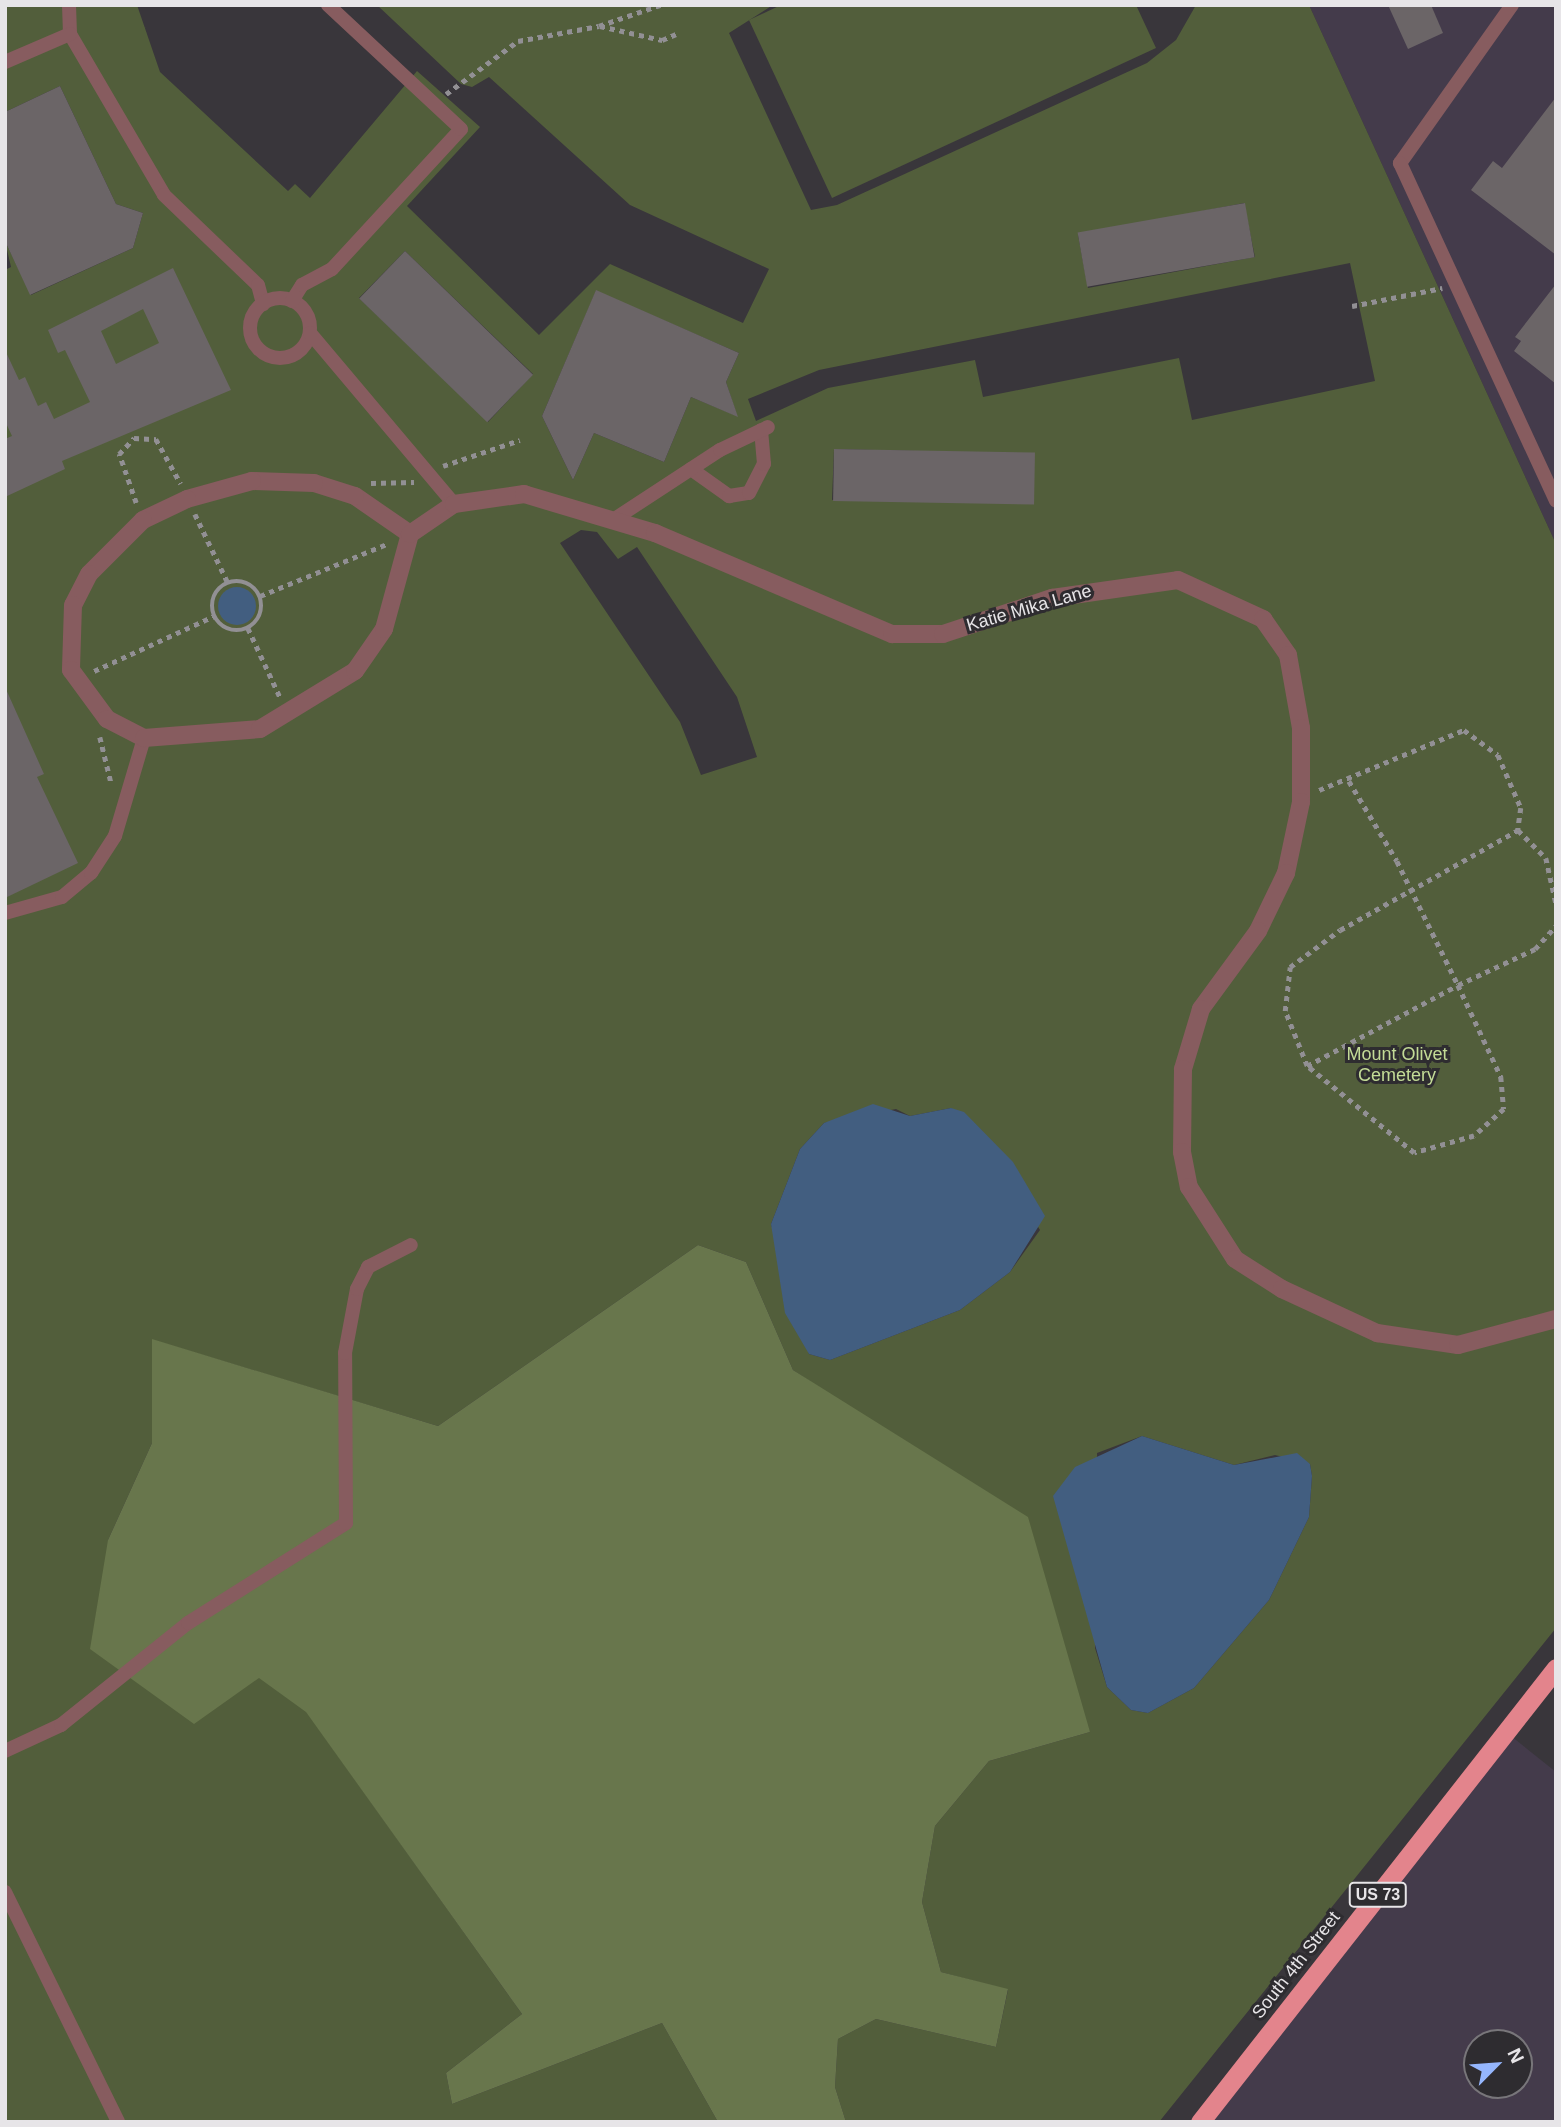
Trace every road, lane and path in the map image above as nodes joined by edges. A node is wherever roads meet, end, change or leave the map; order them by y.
1 (69, 5) edge
2 (328, 5) edge
3 (660, 5) edge
4 (1512, 5) edge
5 (599, 26) junction
6 (69, 34) junction
7 (676, 34) dead end
8 (5, 62) edge
9 (436, 105) junction
10 (1456, 286) junction
11 (292, 301) junction
12 (263, 304) junction
13 (1352, 306) dead end
14 (310, 333) junction
15 (520, 440) dead end
16 (691, 469) junction
17 (427, 474) junction
18 (363, 481) dead end
19 (193, 484) dead end
20 (173, 492) dead end
21 (1556, 502) edge
22 (146, 504) dead end
23 (454, 504) junction
24 (131, 514) dead end
25 (613, 520) junction
26 (410, 534) junction
27 (260, 596) junction
28 (214, 616) junction
29 (248, 628) junction
30 (75, 680) junction
31 (289, 717) junction
32 (93, 726) dead end
33 (144, 738) junction
34 (1349, 781) junction
35 (109, 793) dead end
36 (1301, 795) junction
37 (1518, 830) junction
38 (1411, 890) junction
39 (1556, 903) edge
40 (5, 914) edge
41 (1556, 926) edge
42 (1458, 985) junction
43 (1307, 1066) junction
44 (411, 1245) dead end
45 (1556, 1319) edge
46 (1556, 1668) edge
47 (5, 1751) edge
48 (5, 1892) edge
49 (118, 2122) edge
50 (1200, 2122) edge

1 - 6 lane
2 - 9 lane
3 - 5 path
4 - 10 lane
5 - 7 path
5 - 9 path
6 - 8 lane
6 - 12 lane
9 - 11 lane
10 - 13 path
10 - 21 lane
11 - 12 lane
11 - 14 lane
12 - 14 lane
14 - 17 lane
15 - 17 path
16 - 16 lane
16 - 25 lane
17 - 18 path
17 - 23 lane
19 - 20 path
22 - 24 path
23 - 25 street, Katie Mika Lane
23 - 26 street
25 - 36 street, Katie Mika Lane
26 - 27 path
26 - 30 street
26 - 31 street
27 - 28 path
27 - 29 path
28 - 29 path
28 - 30 path
29 - 31 path
30 - 33 street
31 - 33 street
32 - 35 path
33 - 40 lane
34 - 36 path
34 - 37 path
34 - 38 path
36 - 45 street, Katie Mika Lane
37 - 38 path
37 - 39 path
38 - 42 path
38 - 43 path
41 - 42 path
42 - 43 path
42 - 43 path
44 - 47 lane
46 - 50 highway, South 4th Street / US 73
48 - 49 lane

